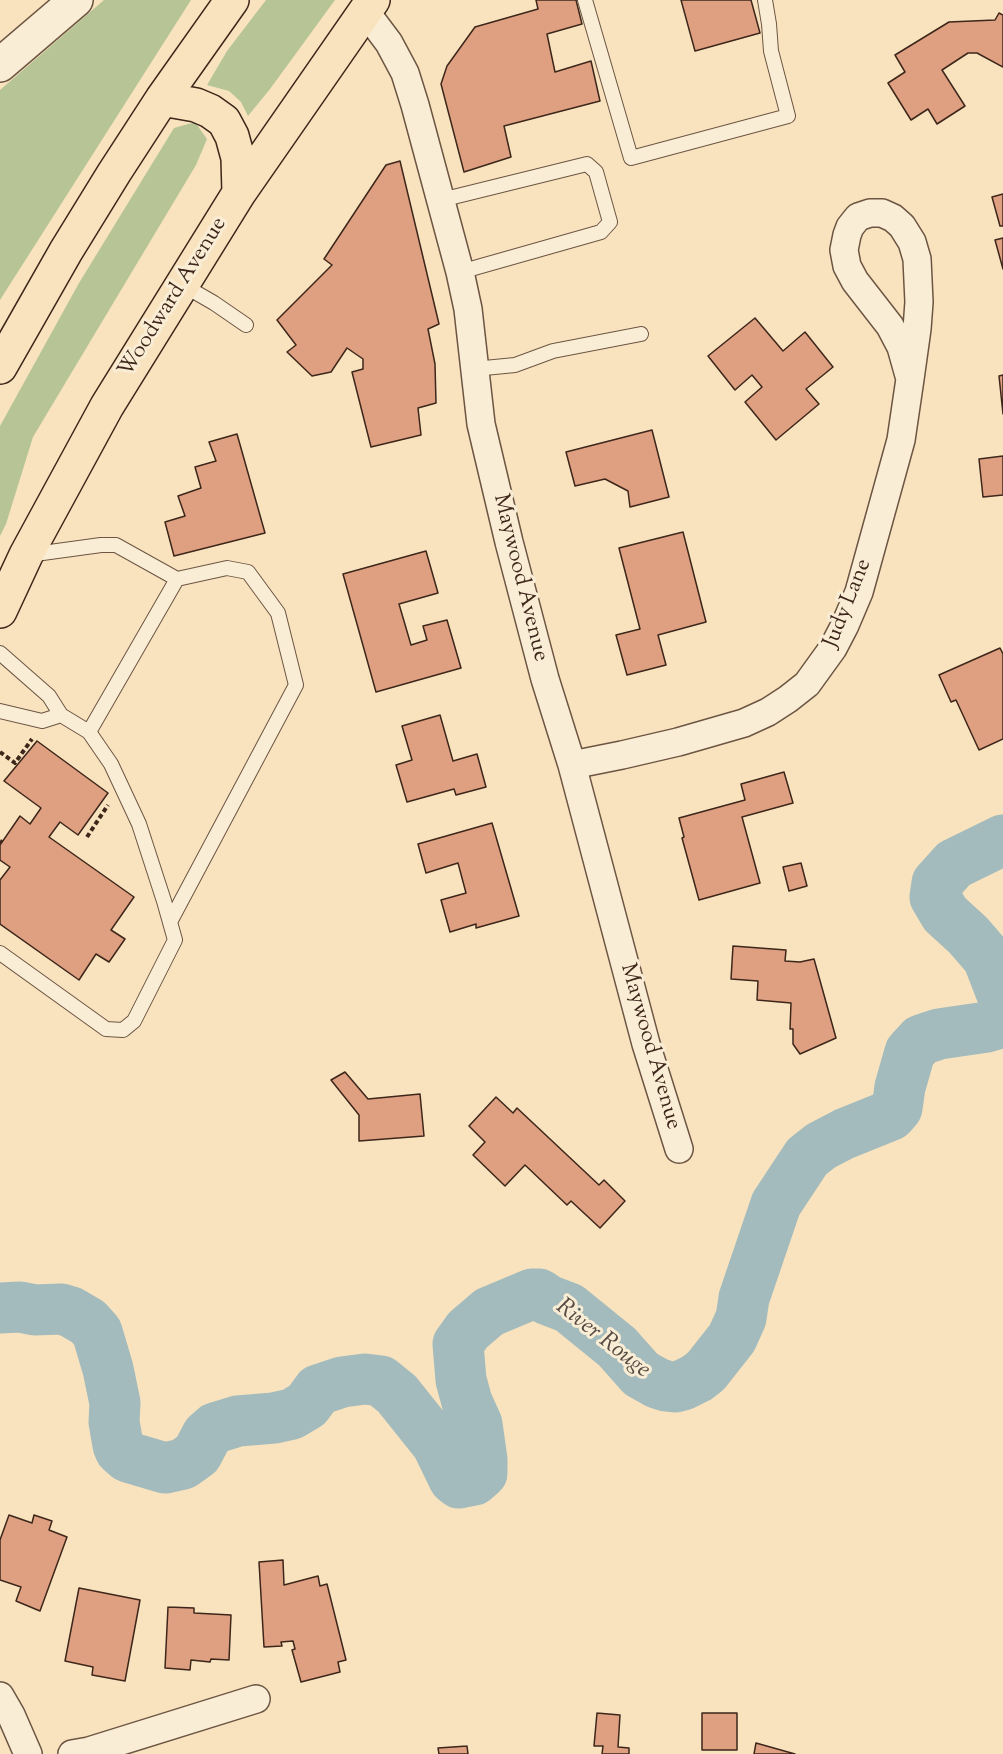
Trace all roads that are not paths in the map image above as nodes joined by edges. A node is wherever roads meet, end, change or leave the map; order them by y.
1 (76, 0) edge
2 (232, 0) edge
3 (585, 0) edge
4 (765, 0) edge
5 (369, 6) edge
6 (0, 65) edge
7 (162, 99) junction
8 (239, 193) junction
9 (441, 200) junction
10 (460, 273) junction
11 (181, 284) junction
12 (246, 326) dead end
13 (641, 334) dead end
14 (0, 367) edge
15 (474, 369) junction
16 (910, 379) junction
17 (26, 555) junction
18 (177, 579) junction
19 (0, 612) edge
20 (0, 652) edge
21 (0, 711) edge
22 (61, 715) junction
23 (88, 732) junction
24 (572, 765) junction
25 (170, 922) junction
26 (0, 953) edge
27 (679, 1149) dead end
28 (0, 1696) edge
29 (256, 1699) dead end
30 (34, 1753) edge
31 (72, 1754) edge

1 - 6 street
2 - 7 main road
3 - 4 lane
5 - 8 main road, Woodward Avenue
5 - 9 street, Maywood Avenue
7 - 8 main road
7 - 14 main road
8 - 11 main road, Woodward Avenue
9 - 10 street, Maywood Avenue
9 - 10 lane
10 - 15 street, Maywood Avenue
11 - 12 lane
11 - 17 main road, Woodward Avenue
13 - 15 lane
15 - 24 street, Maywood Avenue
16 - 16 street, Judy Lane
16 - 24 street, Judy Lane
17 - 18 lane
17 - 19 main road, Woodward Avenue
18 - 23 lane
18 - 25 lane
20 - 22 lane
21 - 22 lane
22 - 23 lane
23 - 25 lane
24 - 27 street, Maywood Avenue
25 - 26 lane
28 - 30 street
29 - 31 street

